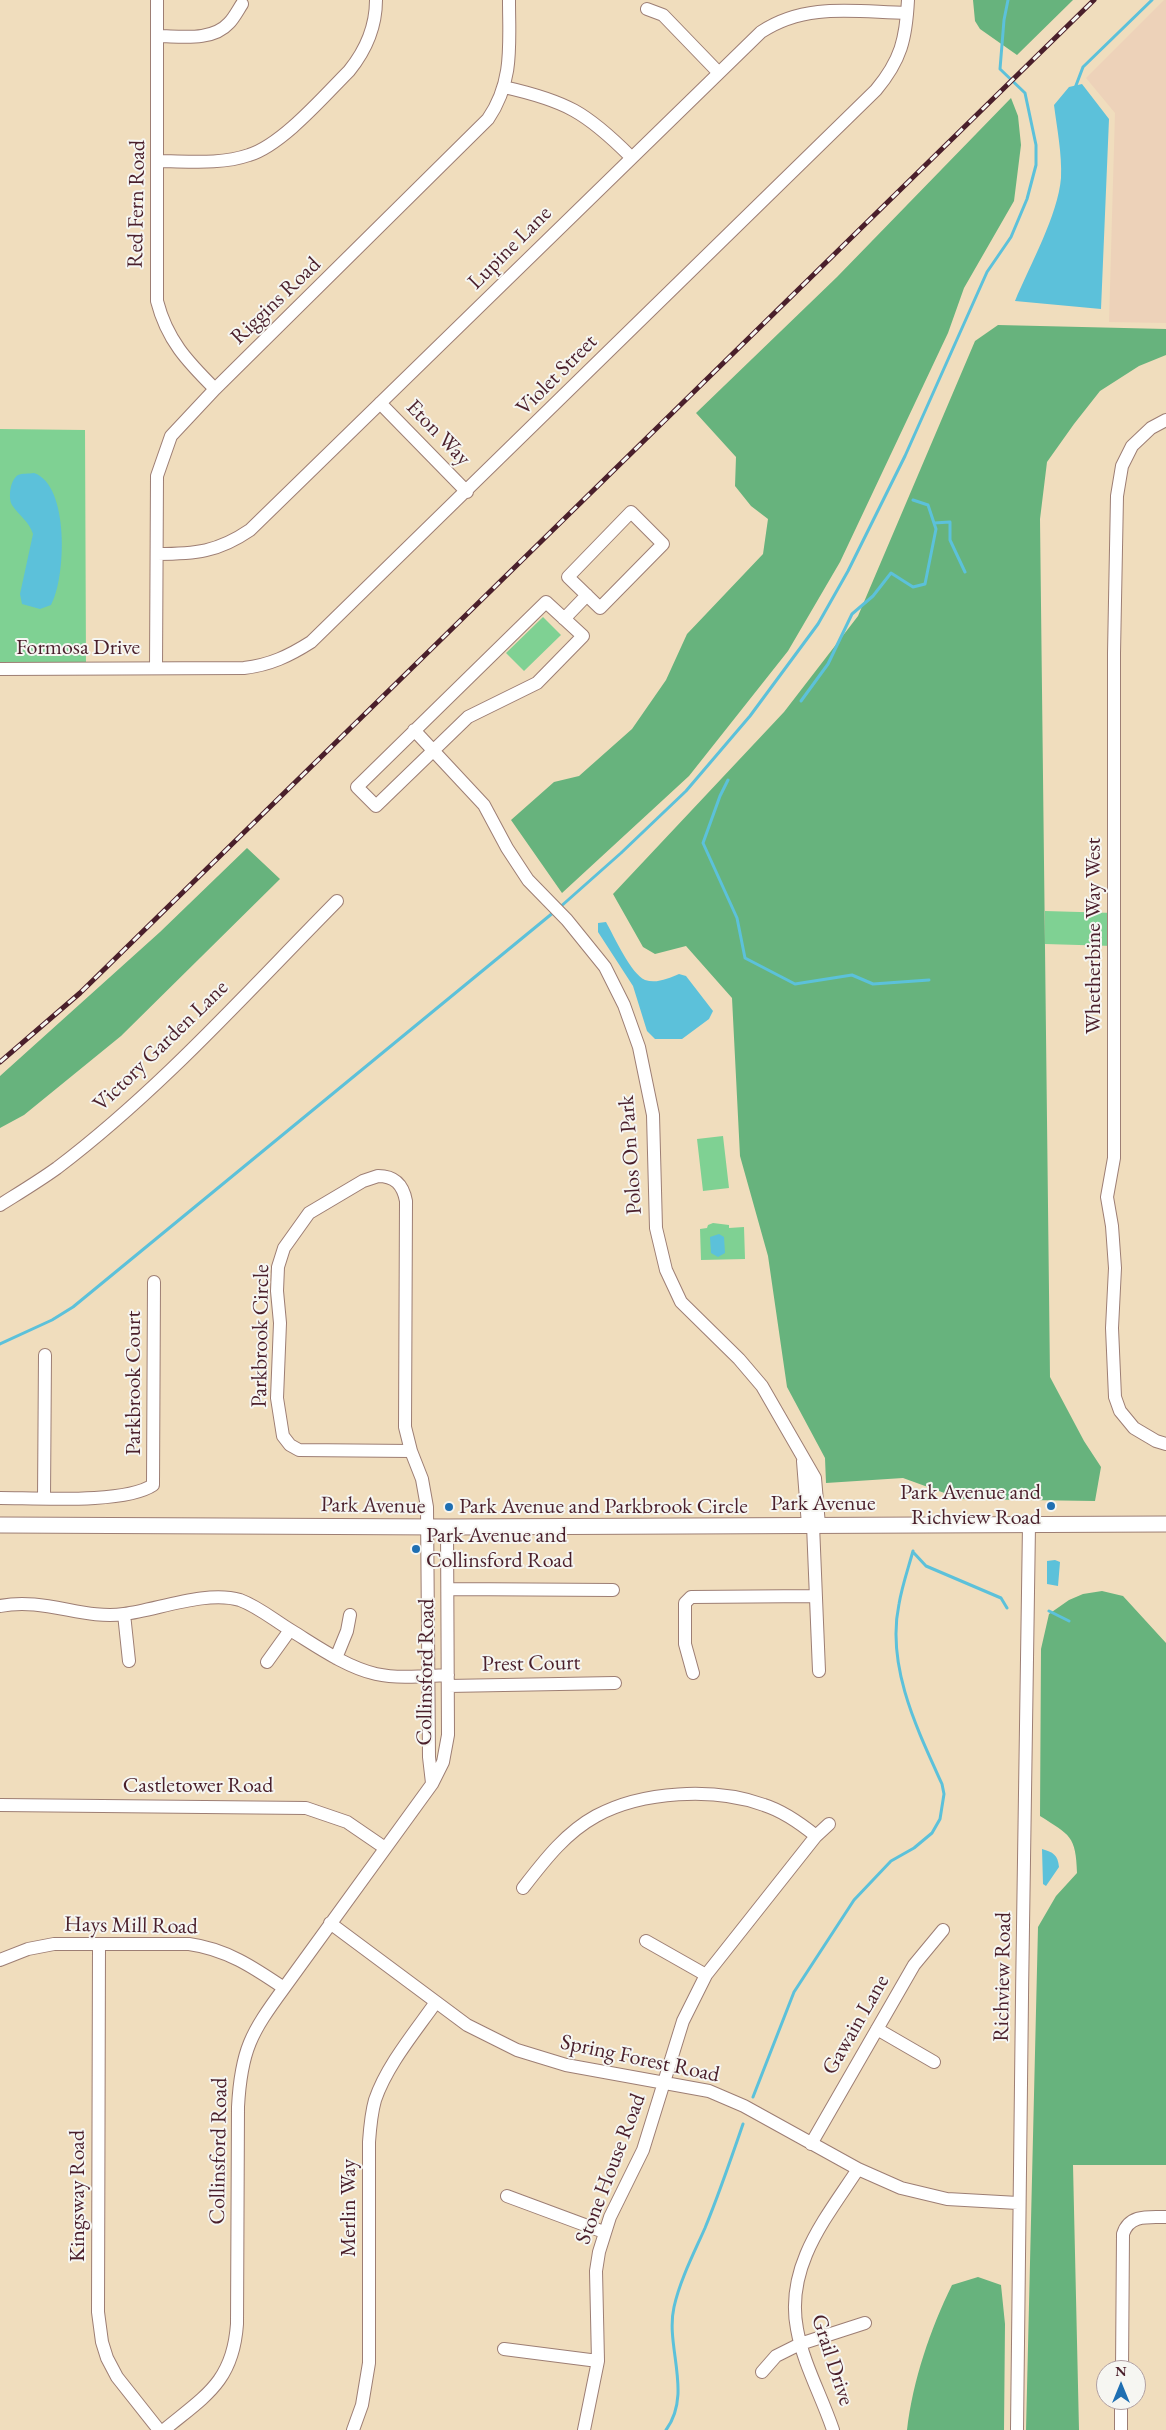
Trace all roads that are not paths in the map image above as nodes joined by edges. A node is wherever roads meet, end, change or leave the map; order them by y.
1 (157, 0) edge
2 (376, 0) edge
3 (509, 0) edge
4 (242, 4) dead end
5 (908, 6) edge
6 (647, 9) dead end
7 (158, 36) junction
8 (718, 72) junction
9 (504, 87) junction
10 (631, 156) junction
11 (157, 161) junction
12 (215, 389) junction
13 (380, 403) junction
14 (1166, 420) edge
15 (467, 492) junction
16 (157, 554) junction
17 (587, 595) junction
18 (564, 619) junction
19 (156, 668) junction
20 (0, 669) edge
21 (414, 730) junction
22 (434, 750) junction
23 (337, 901) dead end
24 (0, 1205) edge
25 (154, 1282) dead end
26 (45, 1355) dead end
27 (1166, 1444) edge
28 (411, 1451) junction
29 (0, 1498) edge
30 (44, 1498) junction
31 (1166, 1524) edge
32 (0, 1525) edge
33 (813, 1525) junction
34 (1030, 1525) junction
35 (427, 1527) junction
36 (447, 1527) junction
37 (448, 1589) junction
38 (613, 1590) dead end
39 (815, 1596) junction
40 (0, 1606) edge
41 (124, 1614) junction
42 (350, 1615) dead end
43 (290, 1630) junction
44 (429, 1644) junction
45 (448, 1644) junction
46 (336, 1658) junction
47 (129, 1661) dead end
48 (267, 1662) dead end
49 (820, 1671) dead end
50 (693, 1673) dead end
51 (429, 1676) junction
52 (448, 1680) junction
53 (615, 1683) dead end
54 (432, 1784) junction
55 (0, 1805) edge
56 (830, 1824) dead end
57 (816, 1836) junction
58 (385, 1848) junction
59 (523, 1888) dead end
60 (330, 1923) junction
61 (943, 1930) dead end
62 (646, 1941) dead end
63 (99, 1944) junction
64 (0, 1960) edge
65 (706, 1975) junction
66 (284, 1988) junction
67 (436, 2002) junction
68 (877, 2029) junction
69 (934, 2062) dead end
70 (666, 2081) junction
71 (811, 2144) junction
72 (858, 2169) junction
73 (507, 2196) dead end
74 (1018, 2203) junction
75 (1166, 2217) edge
76 (604, 2232) junction
77 (865, 2323) dead end
78 (800, 2344) junction
79 (504, 2349) dead end
80 (1122, 2360) edge
81 (598, 2362) junction
82 (762, 2372) dead end
83 (1121, 2410) edge
84 (159, 2430) edge
85 (164, 2430) edge
86 (353, 2430) edge
87 (584, 2430) edge
88 (834, 2430) edge
89 (1017, 2430) edge
90 (1121, 2430) edge

1 - 7 street, Red Fern Road
2 - 11 street
3 - 9 street, Riggins Road
4 - 7 street
5 - 8 street, Lupine Lane
5 - 15 street, Violet Street
6 - 8 street
7 - 11 street, Red Fern Road
8 - 10 street, Lupine Lane
9 - 10 street
9 - 12 street, Riggins Road
10 - 13 street, Lupine Lane
11 - 12 street, Red Fern Road
12 - 16 street, Riggins Road
13 - 15 street, Eton Way
13 - 16 street, Lupine Lane
14 - 27 street, Whetherbine Way West
15 - 19 street, Violet Street
16 - 19 street, Riggins Road
17 - 17 street
17 - 18 street
18 - 21 street
18 - 22 street
19 - 20 street, Formosa Drive
21 - 22 street, Polos On Park
21 - 22 street
22 - 33 street, Polos On Park
23 - 24 street, Victory Garden Lane
25 - 30 street, Parkbrook Court
26 - 30 street
28 - 28 street, Parkbrook Circle
28 - 35 street, Parkbrook Circle
29 - 30 street
31 - 34 main road, Park Avenue
32 - 35 main road, Park Avenue
33 - 34 main road, Park Avenue
33 - 36 main road, Park Avenue
33 - 39 street, Polos On Park
34 - 74 street, Richview Road
35 - 36 main road, Park Avenue
35 - 44 street, Collinsford Road
36 - 37 street, Collinsford Road
37 - 38 street
37 - 45 street, Collinsford Road
39 - 49 street, Polos On Park
39 - 50 street
40 - 41 street, Prest Court
41 - 43 street, Prest Court
41 - 47 street
42 - 46 street
43 - 46 street, Prest Court
43 - 48 street
44 - 45 street
44 - 51 street, Collinsford Road
45 - 52 street, Collinsford Road
46 - 51 street, Prest Court
51 - 52 street, Prest Court
51 - 54 street, Collinsford Road
52 - 53 street, Prest Court
52 - 54 street, Collinsford Road
54 - 58 street, Collinsford Road
55 - 58 street, Castletower Road
56 - 57 street, Stone House Road
57 - 59 street
57 - 65 street, Stone House Road
58 - 60 street, Collinsford Road
60 - 66 street, Collinsford Road
60 - 67 street, Spring Forest Road
61 - 68 street, Gawain Lane
62 - 65 street
63 - 64 street, Hays Mill Road
63 - 66 street, Hays Mill Road
63 - 84 street, Kingsway Road
65 - 70 street, Stone House Road
66 - 85 street, Collinsford Road
67 - 70 street, Spring Forest Road
67 - 86 street, Merlin Way
68 - 69 street
68 - 71 street, Gawain Lane
70 - 71 street, Spring Forest Road
70 - 76 street, Stone House Road
71 - 72 street, Spring Forest Road
72 - 74 street, Spring Forest Road
72 - 78 street, Grail Drive
73 - 76 street
74 - 89 street, Richview Road
75 - 80 street
76 - 81 street, Stone House Road
77 - 78 street
78 - 82 street
78 - 88 street, Grail Drive
79 - 81 street
81 - 87 street, Stone House Road
83 - 90 street

